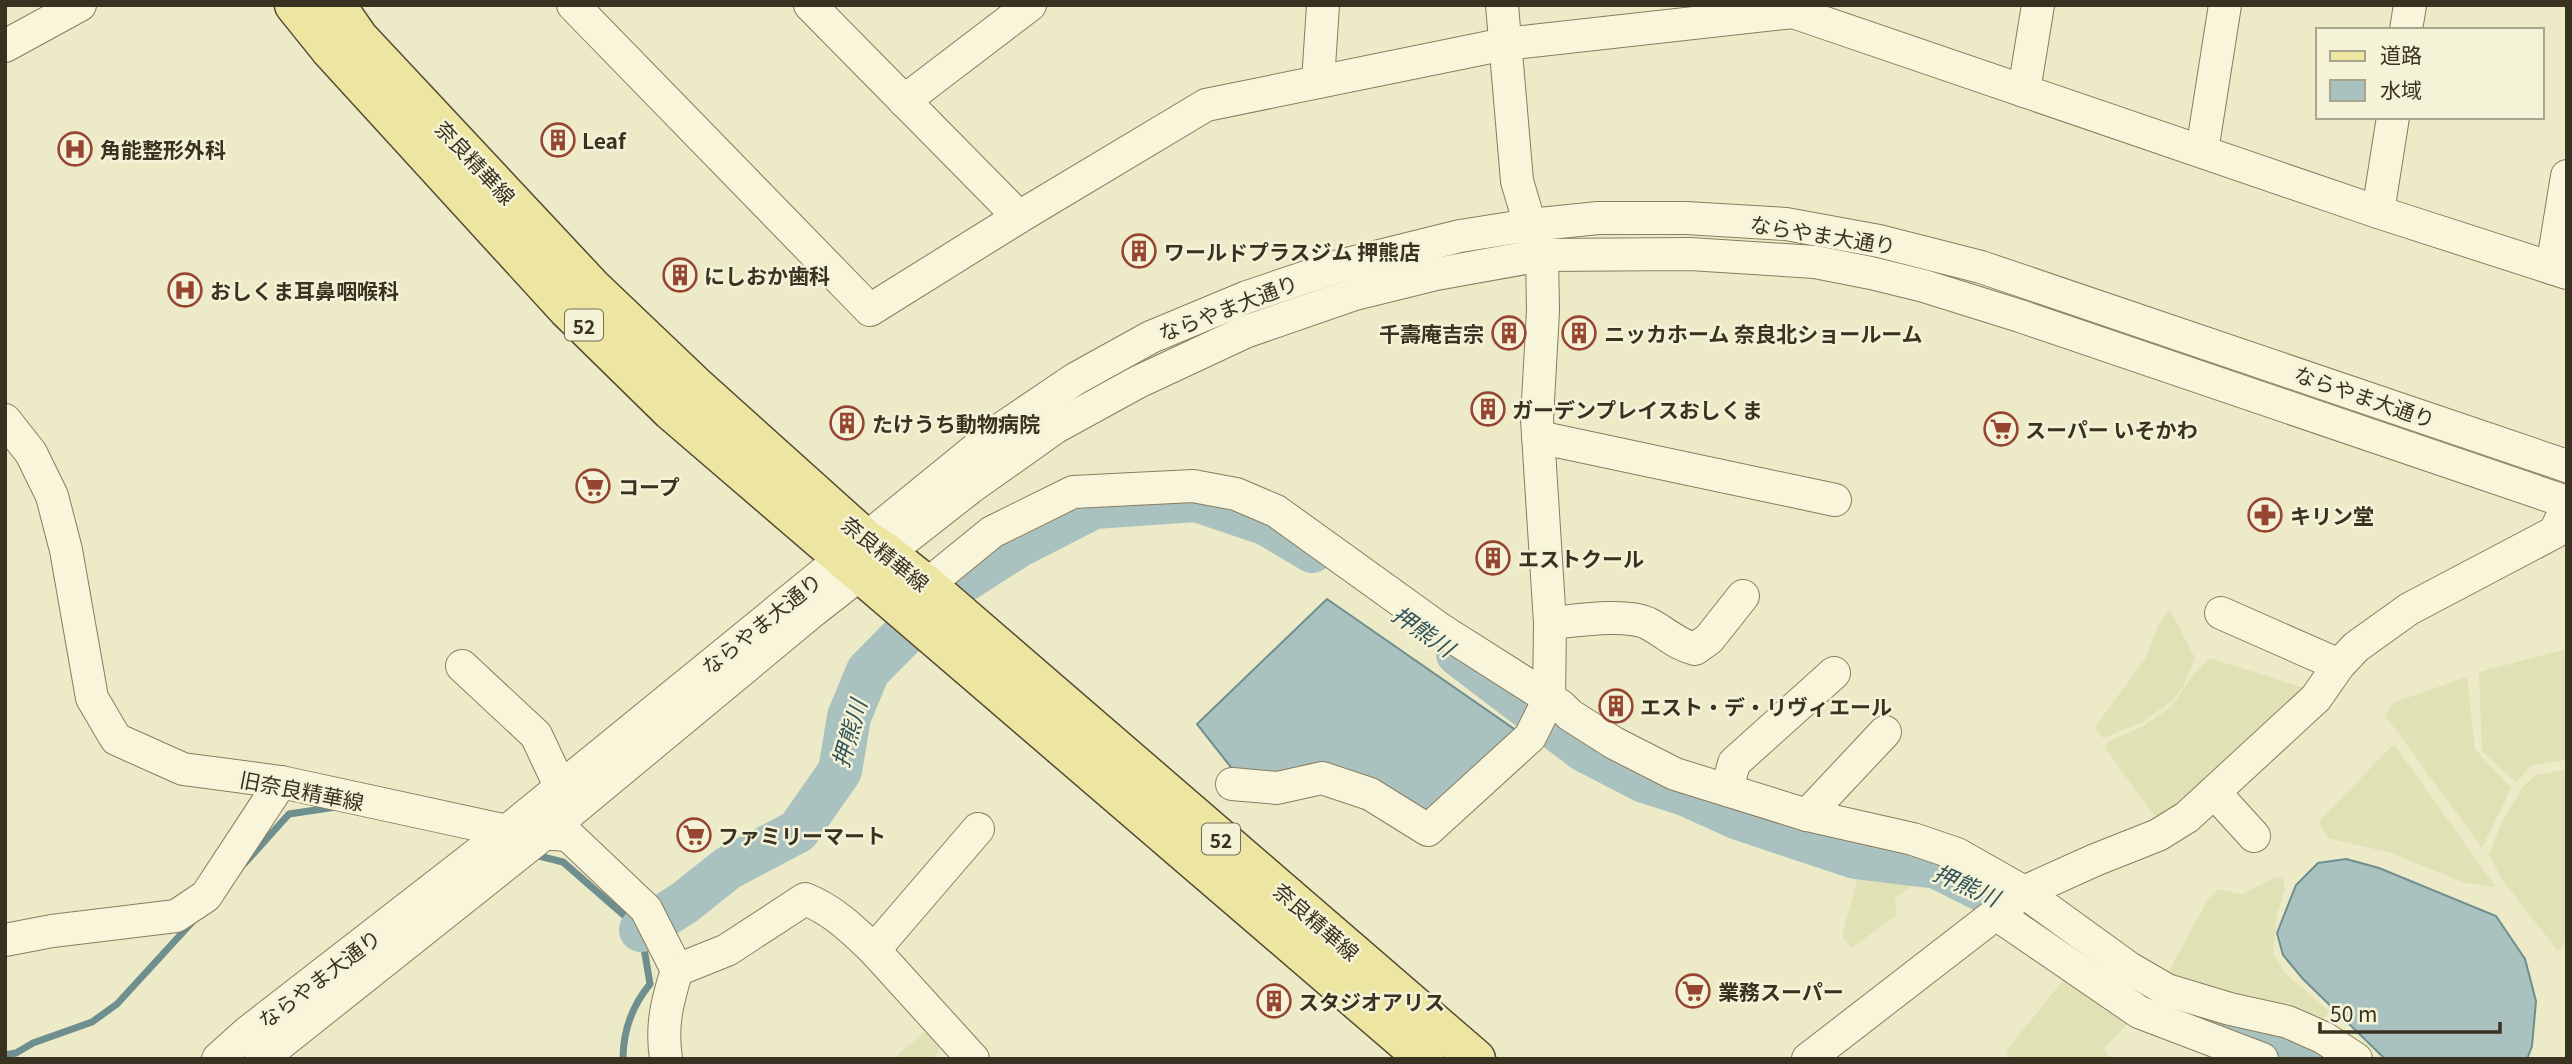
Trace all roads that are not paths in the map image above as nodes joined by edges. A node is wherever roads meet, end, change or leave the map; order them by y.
1 (80, 5) edge
2 (294, 5) edge
3 (336, 5) edge
4 (573, 5) edge
5 (810, 5) edge
6 (1030, 5) edge
7 (1323, 5) edge
8 (1502, 5) edge
9 (2038, 5) edge
10 (2225, 5) edge
11 (2410, 5) edge
12 (1794, 8) edge
13 (2406, 28) edge
14 (1505, 44) junction
15 (5, 46) edge
16 (1318, 82) junction
17 (2024, 91) junction
18 (904, 100) junction
19 (2393, 119) edge
20 (2202, 150) junction
21 (2567, 176) edge
22 (2378, 212) junction
23 (1019, 217) junction
24 (1530, 225) junction
25 (1542, 255) junction
26 (2560, 270) edge
27 (5, 420) edge
28 (1538, 437) junction
29 (2567, 466) edge
30 (1835, 500) dead end
31 (2567, 504) edge
32 (864, 556) junction
33 (1743, 596) dead end
34 (922, 597) junction
35 (2221, 613) dead end
36 (1550, 623) junction
37 (951, 628) junction
38 (2339, 665) junction
39 (462, 666) dead end
40 (1833, 673) dead end
41 (1549, 699) junction
42 (1885, 732) dead end
43 (281, 782) junction
44 (1232, 784) dead end
45 (560, 786) junction
46 (1727, 790) junction
47 (2214, 792) junction
48 (1807, 815) junction
49 (978, 829) dead end
50 (507, 831) junction
51 (544, 834) junction
52 (2254, 836) dead end
53 (2024, 892) junction
54 (1996, 914) junction
55 (5, 940) edge
56 (874, 950) junction
57 (677, 970) junction
58 (218, 1059) edge
59 (261, 1059) edge
60 (666, 1059) edge
61 (973, 1059) edge
62 (1425, 1059) edge
63 (1476, 1059) edge
64 (1808, 1059) edge
65 (2262, 1059) edge
66 (2356, 1059) edge

1 - 15 street
2 - 32 main road, 奈良精華線 / 52
3 - 32 main road, 奈良精華線 / 52
4 - 23 street
5 - 18 street
6 - 18 street
7 - 16 street
8 - 14 street
9 - 17 street
10 - 20 street
11 - 13 street
12 - 14 street
12 - 17 street
14 - 16 street
14 - 24 street
16 - 23 street
17 - 20 street
18 - 23 street
19 - 22 street
20 - 22 street
21 - 26 street
22 - 26 street
24 - 25 street
24 - 29 street, ならやま大通り
24 - 32 street, ならやま大通り
25 - 28 street
25 - 31 street, ならやま大通り
25 - 32 street, ならやま大通り
27 - 43 street, 旧奈良精華線
28 - 30 street
28 - 36 street
31 - 38 street
32 - 34 main road, 奈良精華線 / 52
32 - 45 street, ならやま大通り
32 - 51 street, ならやま大通り
33 - 36 street
34 - 37 main road, 奈良精華線 / 52
34 - 41 street
35 - 38 street
36 - 41 street
37 - 62 main road, 奈良精華線 / 52
37 - 63 main road, 奈良精華線 / 52
38 - 47 street
39 - 45 street
40 - 46 street
41 - 44 street
41 - 46 street
42 - 48 street
43 - 50 street, 旧奈良精華線
43 - 55 street
45 - 50 street, ならやま大通り
46 - 48 street
47 - 52 street
47 - 53 street
48 - 53 street
49 - 56 street
50 - 51 street, 旧奈良精華線
50 - 58 street, ならやま大通り
51 - 57 street, 旧奈良精華線
51 - 59 street, ならやま大通り
53 - 54 street
53 - 66 street
54 - 64 street
54 - 65 street
56 - 57 street
56 - 61 street
57 - 60 street

